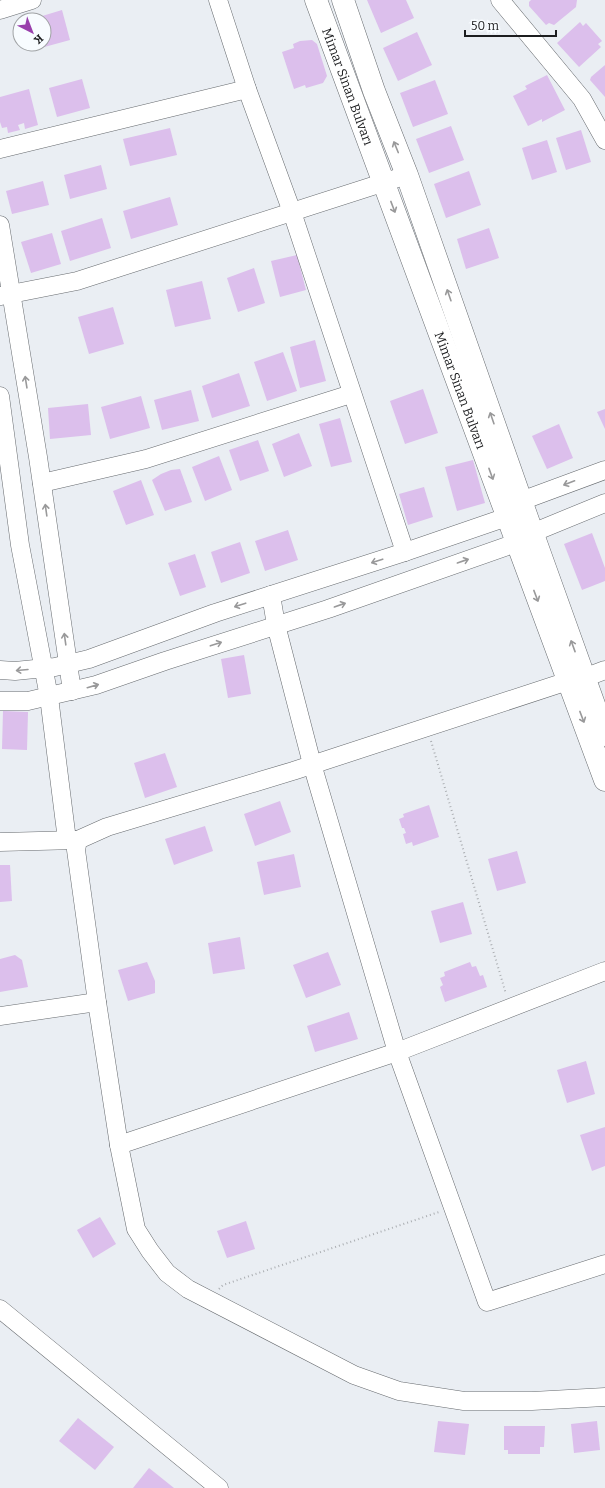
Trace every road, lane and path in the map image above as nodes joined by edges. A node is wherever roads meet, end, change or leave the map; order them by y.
1 (32, 0) edge
2 (218, 0) edge
3 (316, 0) edge
4 (343, 0) edge
5 (501, 0) edge
6 (0, 10) edge
7 (247, 89) junction
8 (605, 140) edge
9 (0, 149) edge
10 (407, 175) junction
11 (384, 183) junction
12 (292, 212) junction
13 (0, 225) edge
14 (6, 295) edge
15 (351, 394) junction
16 (0, 396) edge
17 (605, 470) edge
18 (42, 483) junction
19 (605, 503) edge
20 (514, 509) junction
21 (524, 538) junction
22 (405, 552) junction
23 (271, 595) junction
24 (276, 625) junction
25 (69, 664) junction
26 (43, 668) junction
27 (0, 670) edge
28 (605, 670) edge
29 (576, 680) junction
30 (72, 691) junction
31 (49, 697) junction
32 (0, 701) edge
33 (427, 727) junction
34 (605, 735) edge
35 (312, 764) junction
36 (605, 780) edge
37 (72, 840) junction
38 (0, 842) edge
39 (605, 971) edge
40 (97, 1002) junction
41 (510, 1008) junction
42 (0, 1016) edge
43 (397, 1052) junction
44 (119, 1145) junction
45 (453, 1207) junction
46 (605, 1264) edge
47 (209, 1300) junction
48 (0, 1309) edge
49 (605, 1397) edge
50 (219, 1488) edge

1 - 6 street
2 - 7 street
3 - 11 main road, Mimar Sinan Bulvarı
10 -> 4 main road, Mimar Sinan Bulvarı
5 - 8 street
7 - 9 street
7 - 12 street
10 - 11 street
20 -> 10 main road, Mimar Sinan Bulvarı
11 - 12 street
11 -> 20 main road, Mimar Sinan Bulvarı
12 - 14 street
12 - 15 street
13 - 14 street
18 -> 14 street
15 - 18 street
15 - 22 street
16 - 26 street
17 -> 20 street
25 -> 18 street
19 - 21 street
20 - 21 main road, Mimar Sinan Bulvarı
20 - 22 street
24 -> 21 street
21 - 29 main road, Mimar Sinan Bulvarı
22 -> 23 street
23 - 24 street
23 -> 25 street
30 -> 24 street
24 - 35 street
25 - 26 street
25 - 30 street
26 -> 27 street
26 - 31 street
28 - 29 street
29 - 33 street
29 - 34 main road, Mimar Sinan Bulvarı
29 -> 36 main road, Mimar Sinan Bulvarı
30 - 31 street
31 - 32 street
31 - 37 street
33 - 35 street
33 - 41 path
35 - 37 street
35 - 43 street
37 - 38 street
37 - 40 street
39 - 41 street
40 - 42 street
40 - 44 street
41 - 43 street
43 - 44 street
43 - 45 street
44 - 47 street
45 - 46 street
45 - 47 path
47 - 49 street
48 - 50 street

